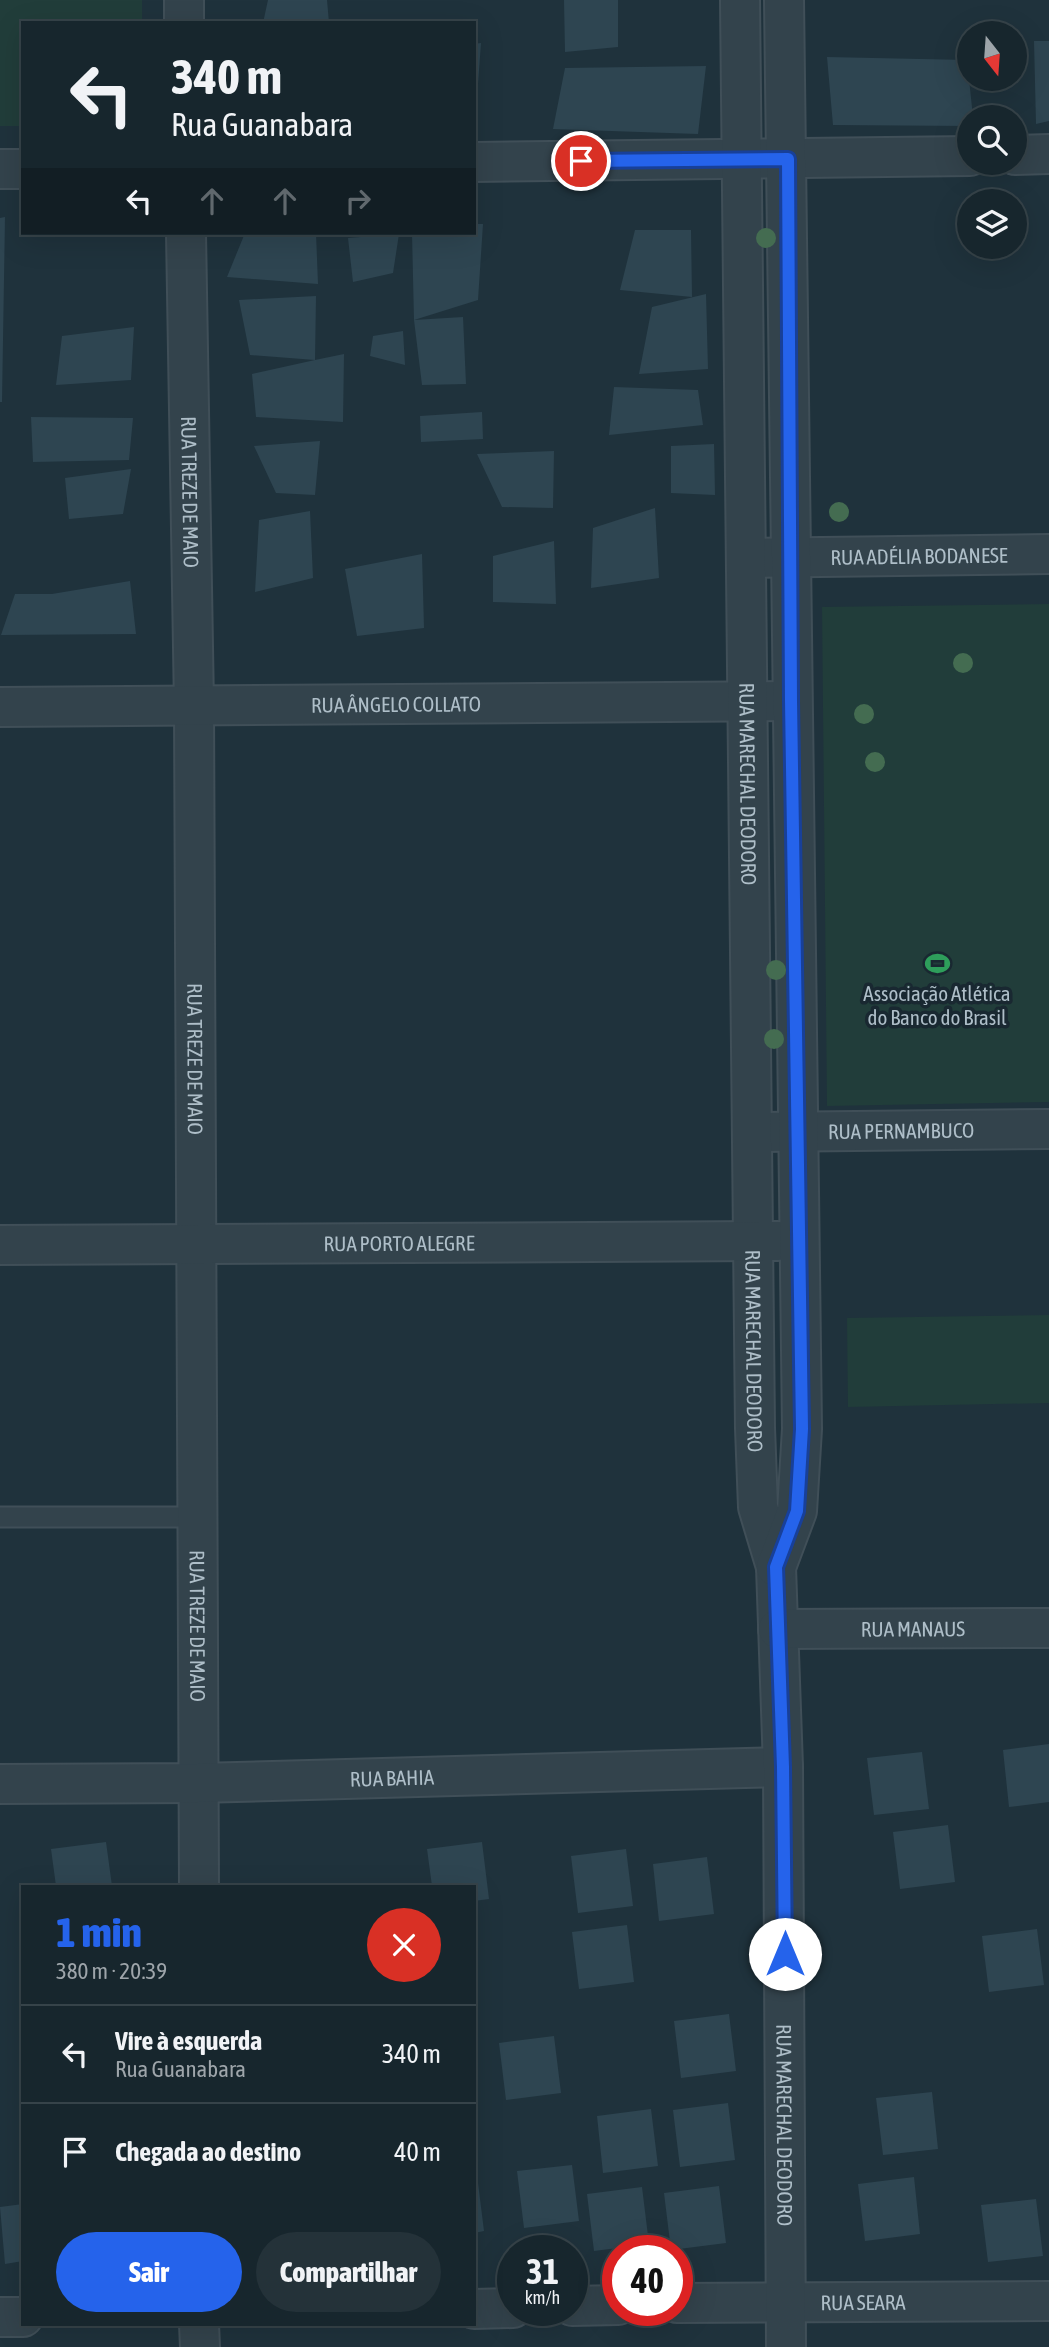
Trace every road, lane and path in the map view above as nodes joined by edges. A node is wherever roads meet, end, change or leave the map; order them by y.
1 (184, 0) edge
2 (740, 0) edge
3 (785, 0) edge
4 (184, 21) edge
5 (1049, 154) edge
6 (1027, 155) edge
7 (957, 156) edge
8 (741, 159) junction
9 (788, 159) junction
10 (476, 162) edge
11 (0, 169) edge
12 (21, 169) edge
13 (186, 235) edge
14 (743, 353) junction
15 (790, 353) junction
16 (1049, 554) edge
17 (746, 558) junction
18 (792, 559) junction
19 (791, 701) junction
20 (748, 702) junction
21 (194, 706) junction
22 (0, 707) edge
23 (794, 929) junction
24 (750, 931) junction
25 (1049, 1129) edge
26 (752, 1132) junction
27 (796, 1132) junction
28 (753, 1241) junction
29 (799, 1241) junction
30 (0, 1245) edge
31 (196, 1245) junction
32 (755, 1428) junction
33 (802, 1429) junction
34 (0, 1517) edge
35 (197, 1517) junction
36 (776, 1567) junction
37 (1049, 1628) edge
38 (778, 1629) junction
39 (783, 1767) junction
40 (198, 1783) junction
41 (0, 1784) edge
42 (199, 1885) edge
43 (787, 2301) junction
44 (1049, 2301) edge
45 (693, 2303) edge
46 (497, 2308) edge
47 (476, 2309) edge
48 (21, 2316) edge
49 (0, 2317) edge
50 (199, 2326) edge
51 (200, 2347) edge
52 (786, 2347) edge

1 - 4 street
2 - 8 street, RUA MARECHAL DEODORO
3 - 9 street, RUA MARECHAL DEODORO
5 - 6 street
7 - 9 street
8 - 9 street
8 - 10 street
8 - 14 street, RUA MARECHAL DEODORO
9 - 15 street, RUA MARECHAL DEODORO
11 - 12 street
13 - 21 street, RUA TREZE DE MAIO
14 - 15 street
14 - 17 street, RUA MARECHAL DEODORO
15 - 18 street, RUA MARECHAL DEODORO
16 - 18 street, RUA ADÉLIA BODANESE
17 - 18 street, RUA ADÉLIA BODANESE
17 - 20 street, RUA MARECHAL DEODORO
18 - 19 street, RUA MARECHAL DEODORO
19 - 20 street, RUA ÂNGELO COLLATO
19 - 23 street, RUA MARECHAL DEODORO
20 - 21 street, RUA ÂNGELO COLLATO
20 - 24 street, RUA MARECHAL DEODORO
21 - 22 street, RUA ÂNGELO COLLATO
21 - 31 street, RUA TREZE DE MAIO
23 - 24 street
23 - 27 street, RUA MARECHAL DEODORO
24 - 26 street, RUA MARECHAL DEODORO
25 - 27 street, RUA PERNAMBUCO
26 - 27 street, RUA PERNAMBUCO
26 - 28 street, RUA MARECHAL DEODORO
27 - 29 street, RUA MARECHAL DEODORO
28 - 29 street, RUA PORTO ALEGRE
28 - 31 street, RUA PORTO ALEGRE
28 - 32 street, RUA MARECHAL DEODORO
29 - 33 street, RUA MARECHAL DEODORO
30 - 31 street, RUA PORTO ALEGRE
31 - 35 street, RUA TREZE DE MAIO
32 - 33 street
32 - 36 street, RUA MARECHAL DEODORO
33 - 36 street, RUA MARECHAL DEODORO
34 - 35 lane
35 - 40 street, RUA TREZE DE MAIO
36 - 38 street, RUA MARECHAL DEODORO
37 - 38 street, RUA MANAUS
38 - 39 street, RUA MARECHAL DEODORO
39 - 40 street, RUA BAHIA
39 - 43 street, RUA MARECHAL DEODORO
40 - 41 street, RUA BAHIA
40 - 42 street, RUA TREZE DE MAIO
43 - 44 street, RUA SEARA
43 - 45 street, RUA SEARA
43 - 52 street, RUA MARECHAL DEODORO
46 - 47 street
48 - 49 street
50 - 51 street

